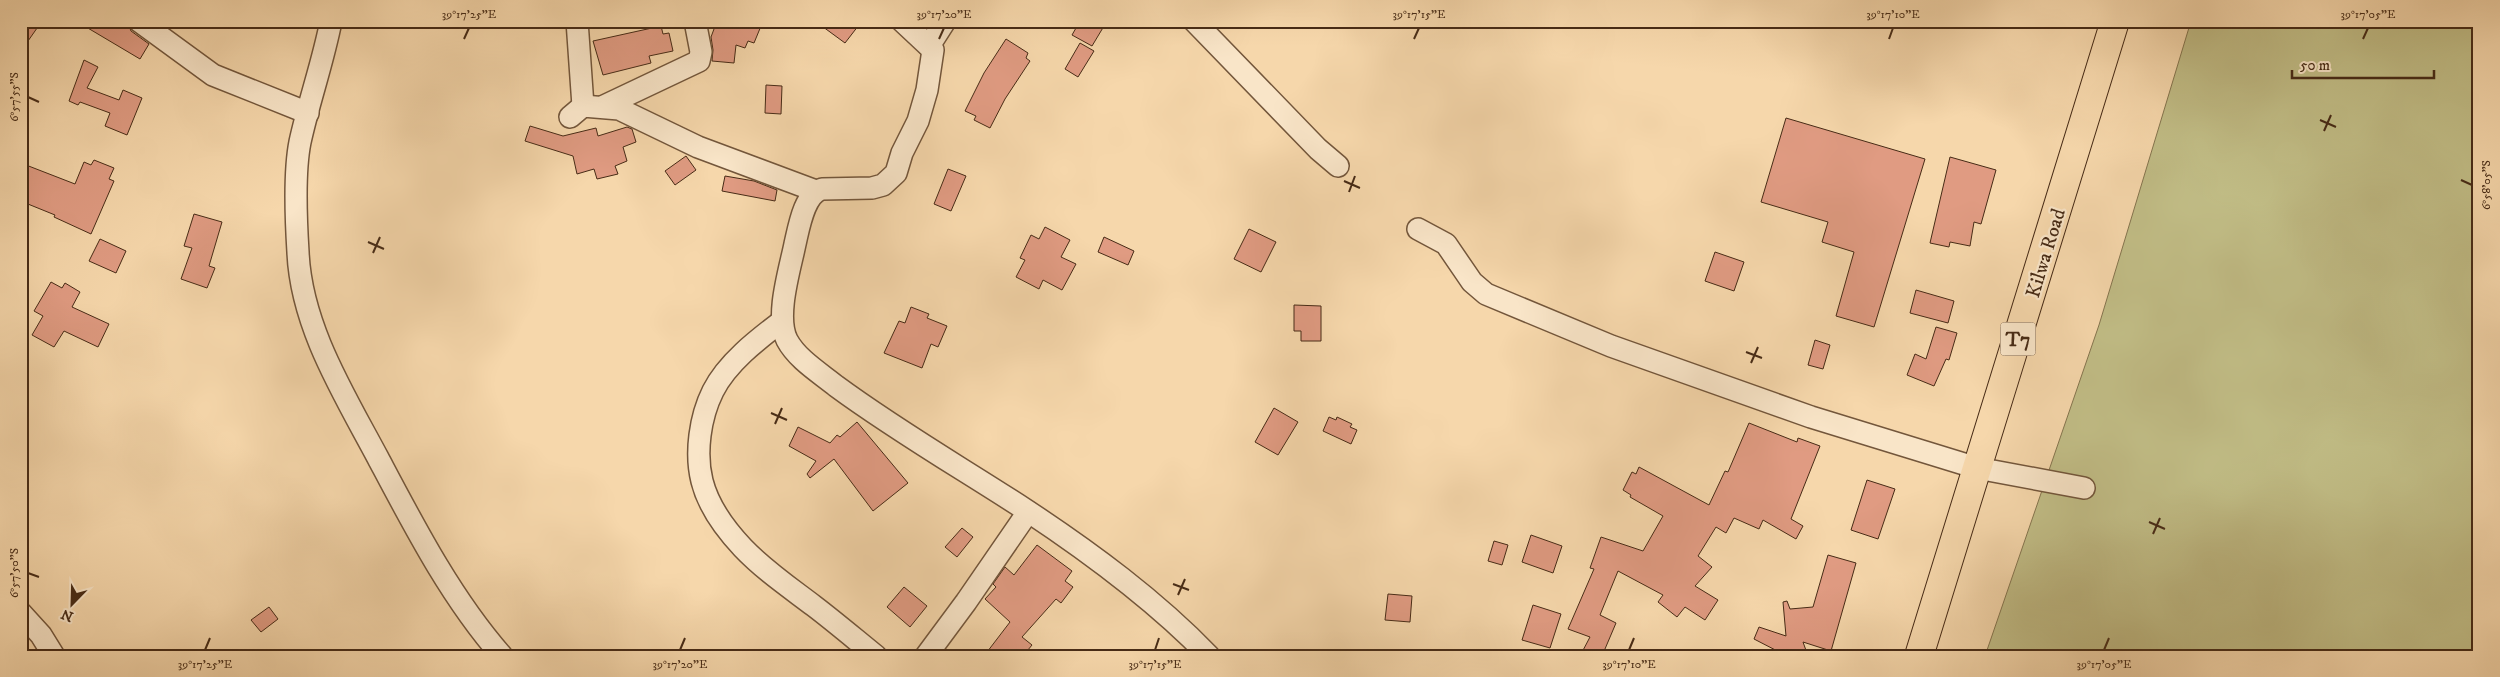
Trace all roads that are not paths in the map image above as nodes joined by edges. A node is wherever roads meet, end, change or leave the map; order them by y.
1 (139, 21) edge
2 (331, 21) edge
3 (577, 21) edge
4 (695, 21) edge
5 (902, 21) edge
6 (945, 21) edge
7 (1194, 21) edge
8 (2115, 21) edge
9 (929, 46) junction
10 (586, 110) junction
11 (308, 113) junction
12 (1338, 166) dead end
13 (816, 190) junction
14 (1418, 229) dead end
15 (782, 321) junction
16 (1977, 468) junction
17 (2084, 488) dead end
18 (1028, 512) junction
19 (21, 613) edge
20 (54, 656) edge
21 (502, 656) edge
22 (876, 656) edge
23 (926, 656) edge
24 (1209, 656) edge
25 (1919, 656) edge

1 - 11 street
2 - 11 street
3 - 10 street
4 - 10 street
5 - 9 street
6 - 9 street
7 - 12 street
8 - 16 highway, Kilwa Road / T7
9 - 13 street
10 - 13 street
11 - 21 street
13 - 15 street
14 - 16 street
15 - 18 street
15 - 22 street
16 - 17 street
16 - 25 highway, Kilwa Road / T7
18 - 23 street
18 - 24 street
19 - 20 street

